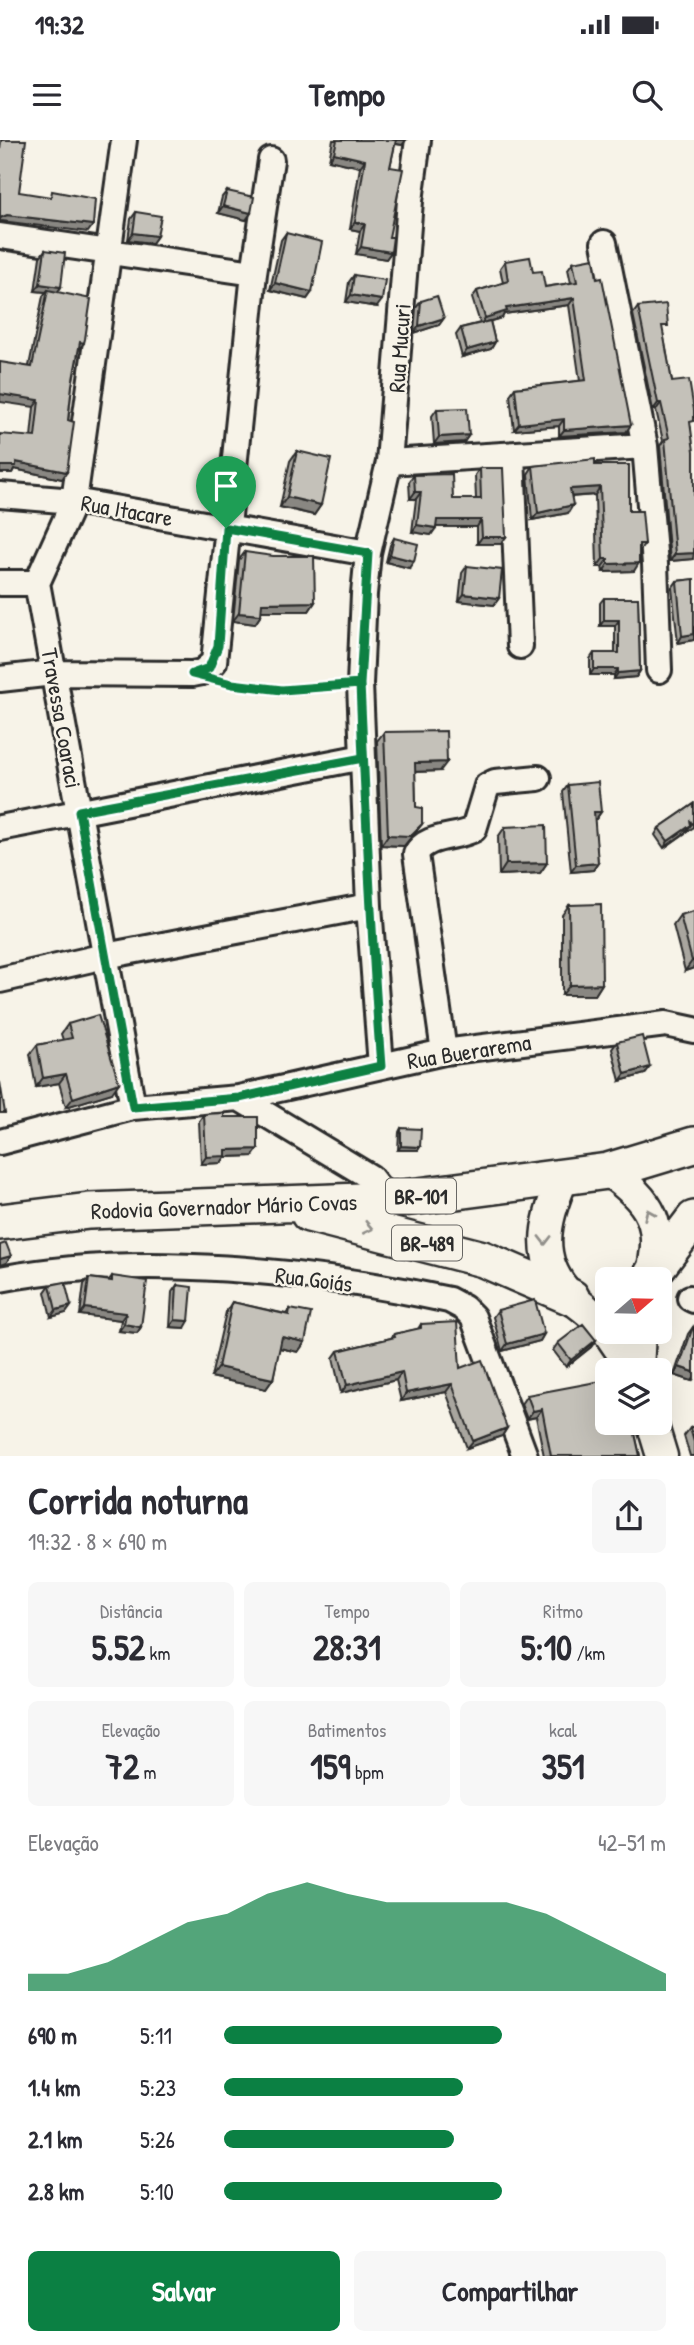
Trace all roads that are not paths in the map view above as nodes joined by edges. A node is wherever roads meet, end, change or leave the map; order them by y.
1 (124, 140) edge
2 (418, 140) edge
3 (271, 160) dead end
4 (0, 236) edge
5 (604, 243) dead end
6 (108, 253) junction
7 (254, 273) junction
8 (645, 446) junction
9 (512, 455) junction
10 (389, 461) junction
11 (0, 495) edge
12 (74, 501) junction
13 (226, 528) junction
14 (368, 553) junction
15 (0, 583) edge
16 (37, 583) junction
17 (520, 646) dead end
18 (659, 670) dead end
19 (53, 673) junction
20 (0, 679) edge
21 (363, 758) junction
22 (538, 778) dead end
23 (79, 811) junction
24 (0, 828) edge
25 (369, 906) junction
26 (105, 956) junction
27 (0, 980) edge
28 (694, 1030) edge
29 (444, 1052) junction
30 (381, 1066) junction
31 (239, 1098) junction
32 (133, 1107) junction
33 (0, 1142) edge
34 (694, 1145) edge
35 (608, 1171) junction
36 (563, 1178) junction
37 (388, 1200) junction
38 (279, 1205) junction
39 (694, 1219) edge
40 (0, 1222) edge
41 (652, 1267) edge
42 (658, 1267) edge
43 (0, 1279) edge
44 (571, 1297) junction
45 (595, 1317) edge
46 (656, 1435) edge
47 (525, 1456) edge
48 (662, 1456) edge

1 - 6 street
2 - 10 street, Rua Mucuri
3 - 7 street
4 - 6 street
5 - 8 street
6 - 7 street
6 - 12 street
7 - 13 street
8 - 9 street
8 - 18 street
9 - 10 street
9 - 17 street
10 - 14 street, Rua Mucuri
11 - 12 street, Rua Itacare
12 - 13 street, Rua Itacare
12 - 16 street
13 - 14 street, Rua Itacare
13 - 19 street
14 - 21 street
15 - 16 street
16 - 19 street, Travessa Coaraci
19 - 20 street
19 - 23 street, Travessa Coaraci
21 - 23 street
21 - 25 street
22 - 29 street
23 - 24 street
23 - 26 street, Travessa Coaraci
25 - 26 street
25 - 30 street
26 - 27 street
26 - 32 street, Travessa Coaraci
28 - 29 street, Rua Buerarema
29 - 30 street, Rua Buerarema
30 - 31 street, Rua Buerarema
31 - 32 street, Rua Buerarema
31 - 37 street
32 - 33 street, Rua Buerarema
34 - 35 highway, Rodovia Governador Mário Covas / BR-101
35 - 36 highway, Rodovia Governador Mário Covas / BR-101
41 -> 35 main road
36 - 37 highway, Rodovia Governador Mário Covas / BR-101
36 -> 44 main road, BR-489
37 - 38 highway, Rodovia Governador Mário Covas / BR-101
38 - 40 highway, Rodovia Governador Mário Covas / BR-101
38 -> 44 highway, BR-489
39 - 42 highway
43 - 47 street, Rua Goiás
44 - 45 main road, BR-489
46 - 48 main road

